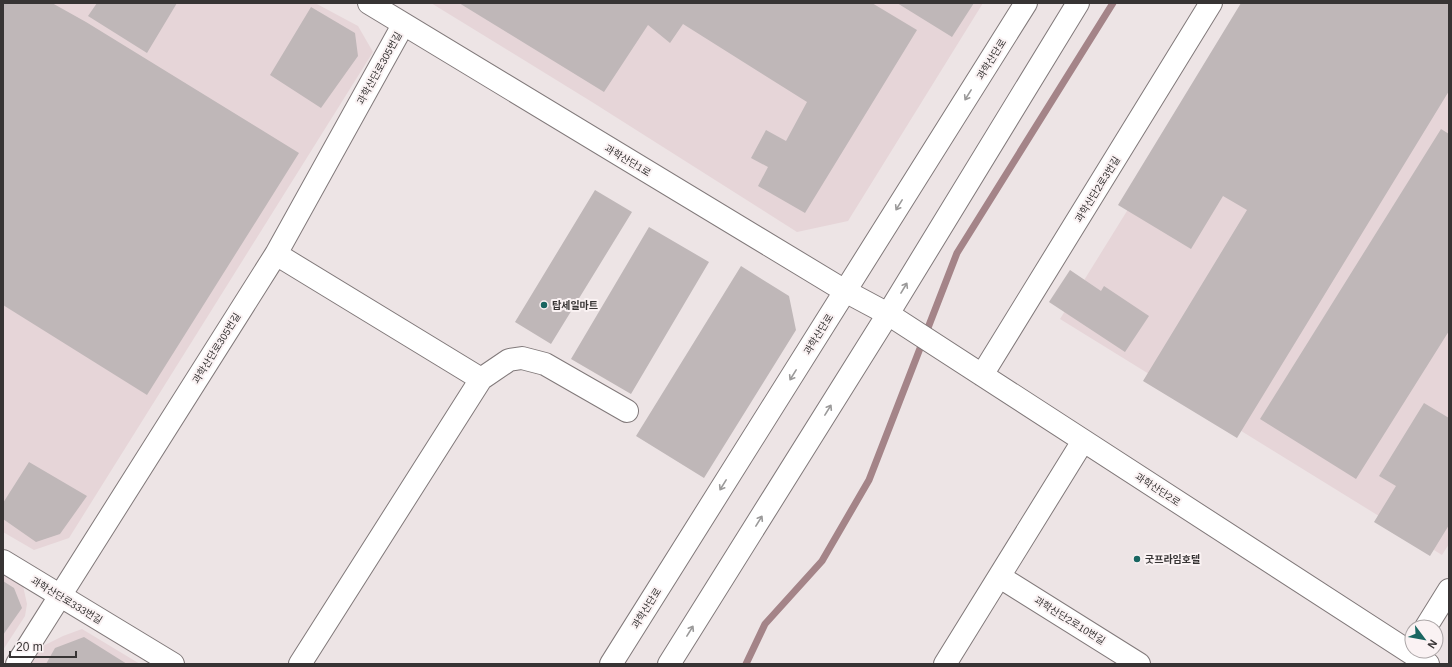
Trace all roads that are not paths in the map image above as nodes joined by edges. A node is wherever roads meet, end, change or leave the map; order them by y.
1 (369, 3) edge
2 (1026, 3) edge
3 (1078, 3) edge
4 (1211, 3) edge
5 (403, 25) junction
6 (276, 254) junction
7 (845, 291) junction
8 (888, 314) junction
9 (982, 376) junction
10 (481, 379) junction
11 (627, 411) dead end
12 (1083, 441) junction
13 (3, 561) edge
14 (1000, 577) junction
15 (1449, 590) edge
16 (60, 595) junction
17 (1431, 619) edge
18 (1404, 652) edge
19 (16, 664) edge
20 (173, 664) edge
21 (300, 664) edge
22 (611, 664) edge
23 (669, 664) edge
24 (945, 664) edge
25 (1139, 664) edge

1 - 5 street, 과학산단1로
2 -> 7 street, 과학산단로
8 -> 3 street
4 - 9 street, 과학산단2로3번길
5 - 6 street, 과학산단로305번길
5 - 7 street, 과학산단1로
6 - 10 street
6 - 16 street, 과학산단로305번길
7 - 8 street, 과학산단1로
7 -> 22 street, 과학산단로
8 - 9 street, 과학산단2로
23 -> 8 street
9 - 12 street, 과학산단2로
10 - 11 street
10 - 21 street
12 - 14 street
12 - 18 street, 과학산단2로
13 - 16 street, 과학산단로333번길
14 - 24 street
14 - 25 street, 과학산단2로10번길
15 - 17 street
16 - 19 street, 과학산단로305번길
16 - 20 street, 과학산단로333번길

